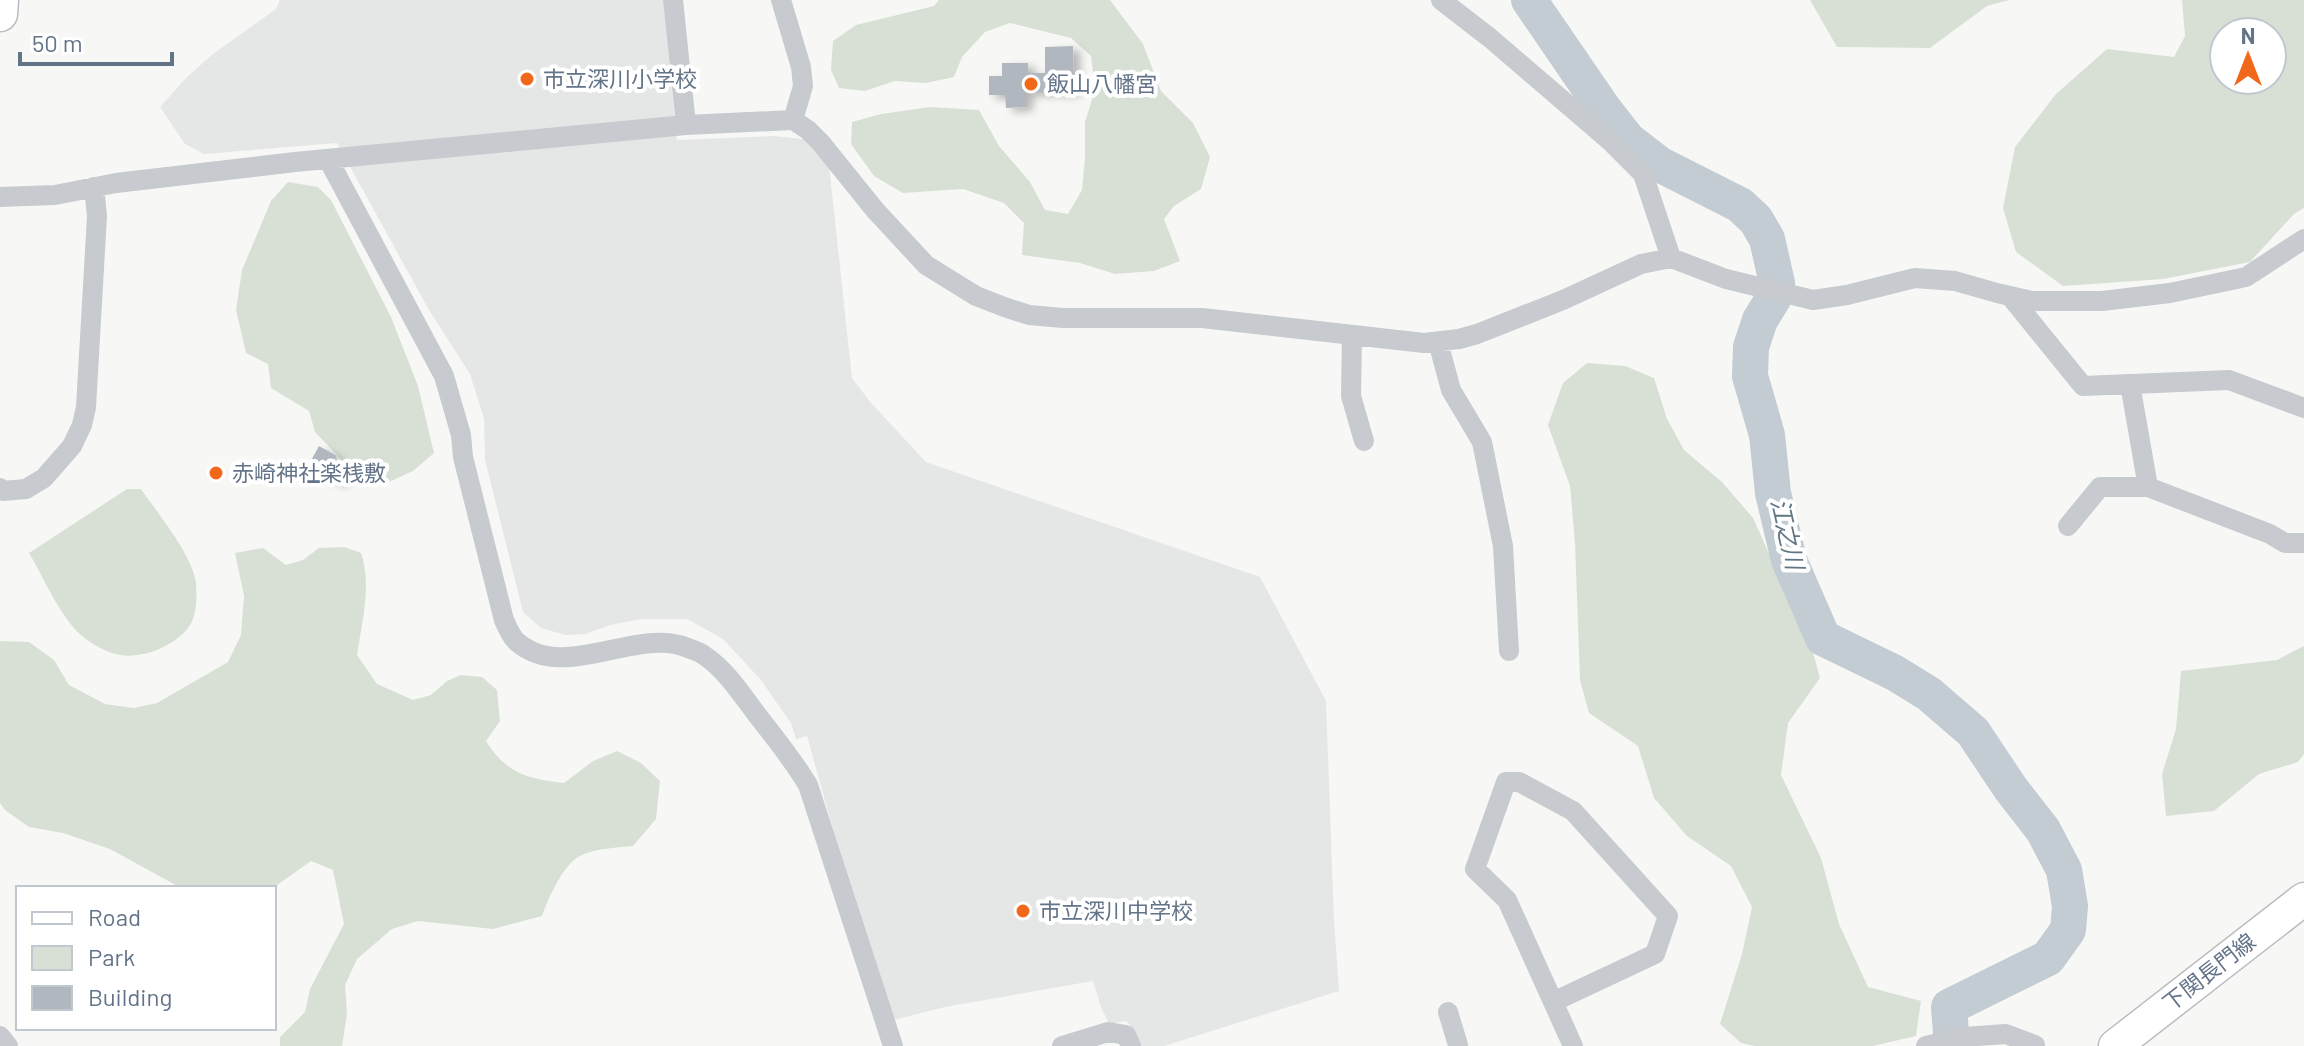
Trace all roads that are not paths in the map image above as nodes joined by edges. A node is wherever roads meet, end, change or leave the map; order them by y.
1 (1, 0) edge
2 (673, 0) edge
3 (781, 0) edge
4 (1441, 0) edge
5 (0, 14) edge
6 (793, 120) junction
7 (686, 125) junction
8 (328, 159) junction
9 (94, 187) junction
10 (0, 197) edge
11 (2304, 239) edge
12 (1671, 258) junction
13 (2010, 296) junction
14 (1352, 335) junction
15 (1438, 342) junction
16 (2130, 384) junction
17 (2304, 408) edge
18 (1364, 441) dead end
19 (2148, 487) junction
20 (0, 488) edge
21 (2068, 526) dead end
22 (2304, 543) edge
23 (1509, 651) dead end
24 (2304, 899) edge
25 (1553, 1002) junction
26 (1448, 1012) dead end
27 (0, 1036) edge
28 (2035, 1045) edge
29 (8, 1046) edge
30 (893, 1046) edge
31 (1062, 1046) edge
32 (1131, 1046) edge
33 (1457, 1046) edge
34 (1469, 1046) edge
35 (1573, 1046) edge
36 (1926, 1046) edge
37 (2115, 1046) edge

1 - 5 highway
2 - 7 street
3 - 6 street
4 - 12 street
6 - 7 street
6 - 14 street
7 - 8 street
8 - 9 street
8 - 30 street
9 - 10 street
9 - 20 street
11 - 13 street
12 - 13 street
12 - 15 street
13 - 16 street
14 - 15 street
14 - 18 street
15 - 23 street
16 - 17 street
16 - 19 street
19 - 21 street
19 - 22 street
24 - 37 main road, 下関長門線
25 - 25 street
25 - 35 street
26 - 33 street
27 - 29 street
28 - 36 street
31 - 32 street
33 - 34 street

